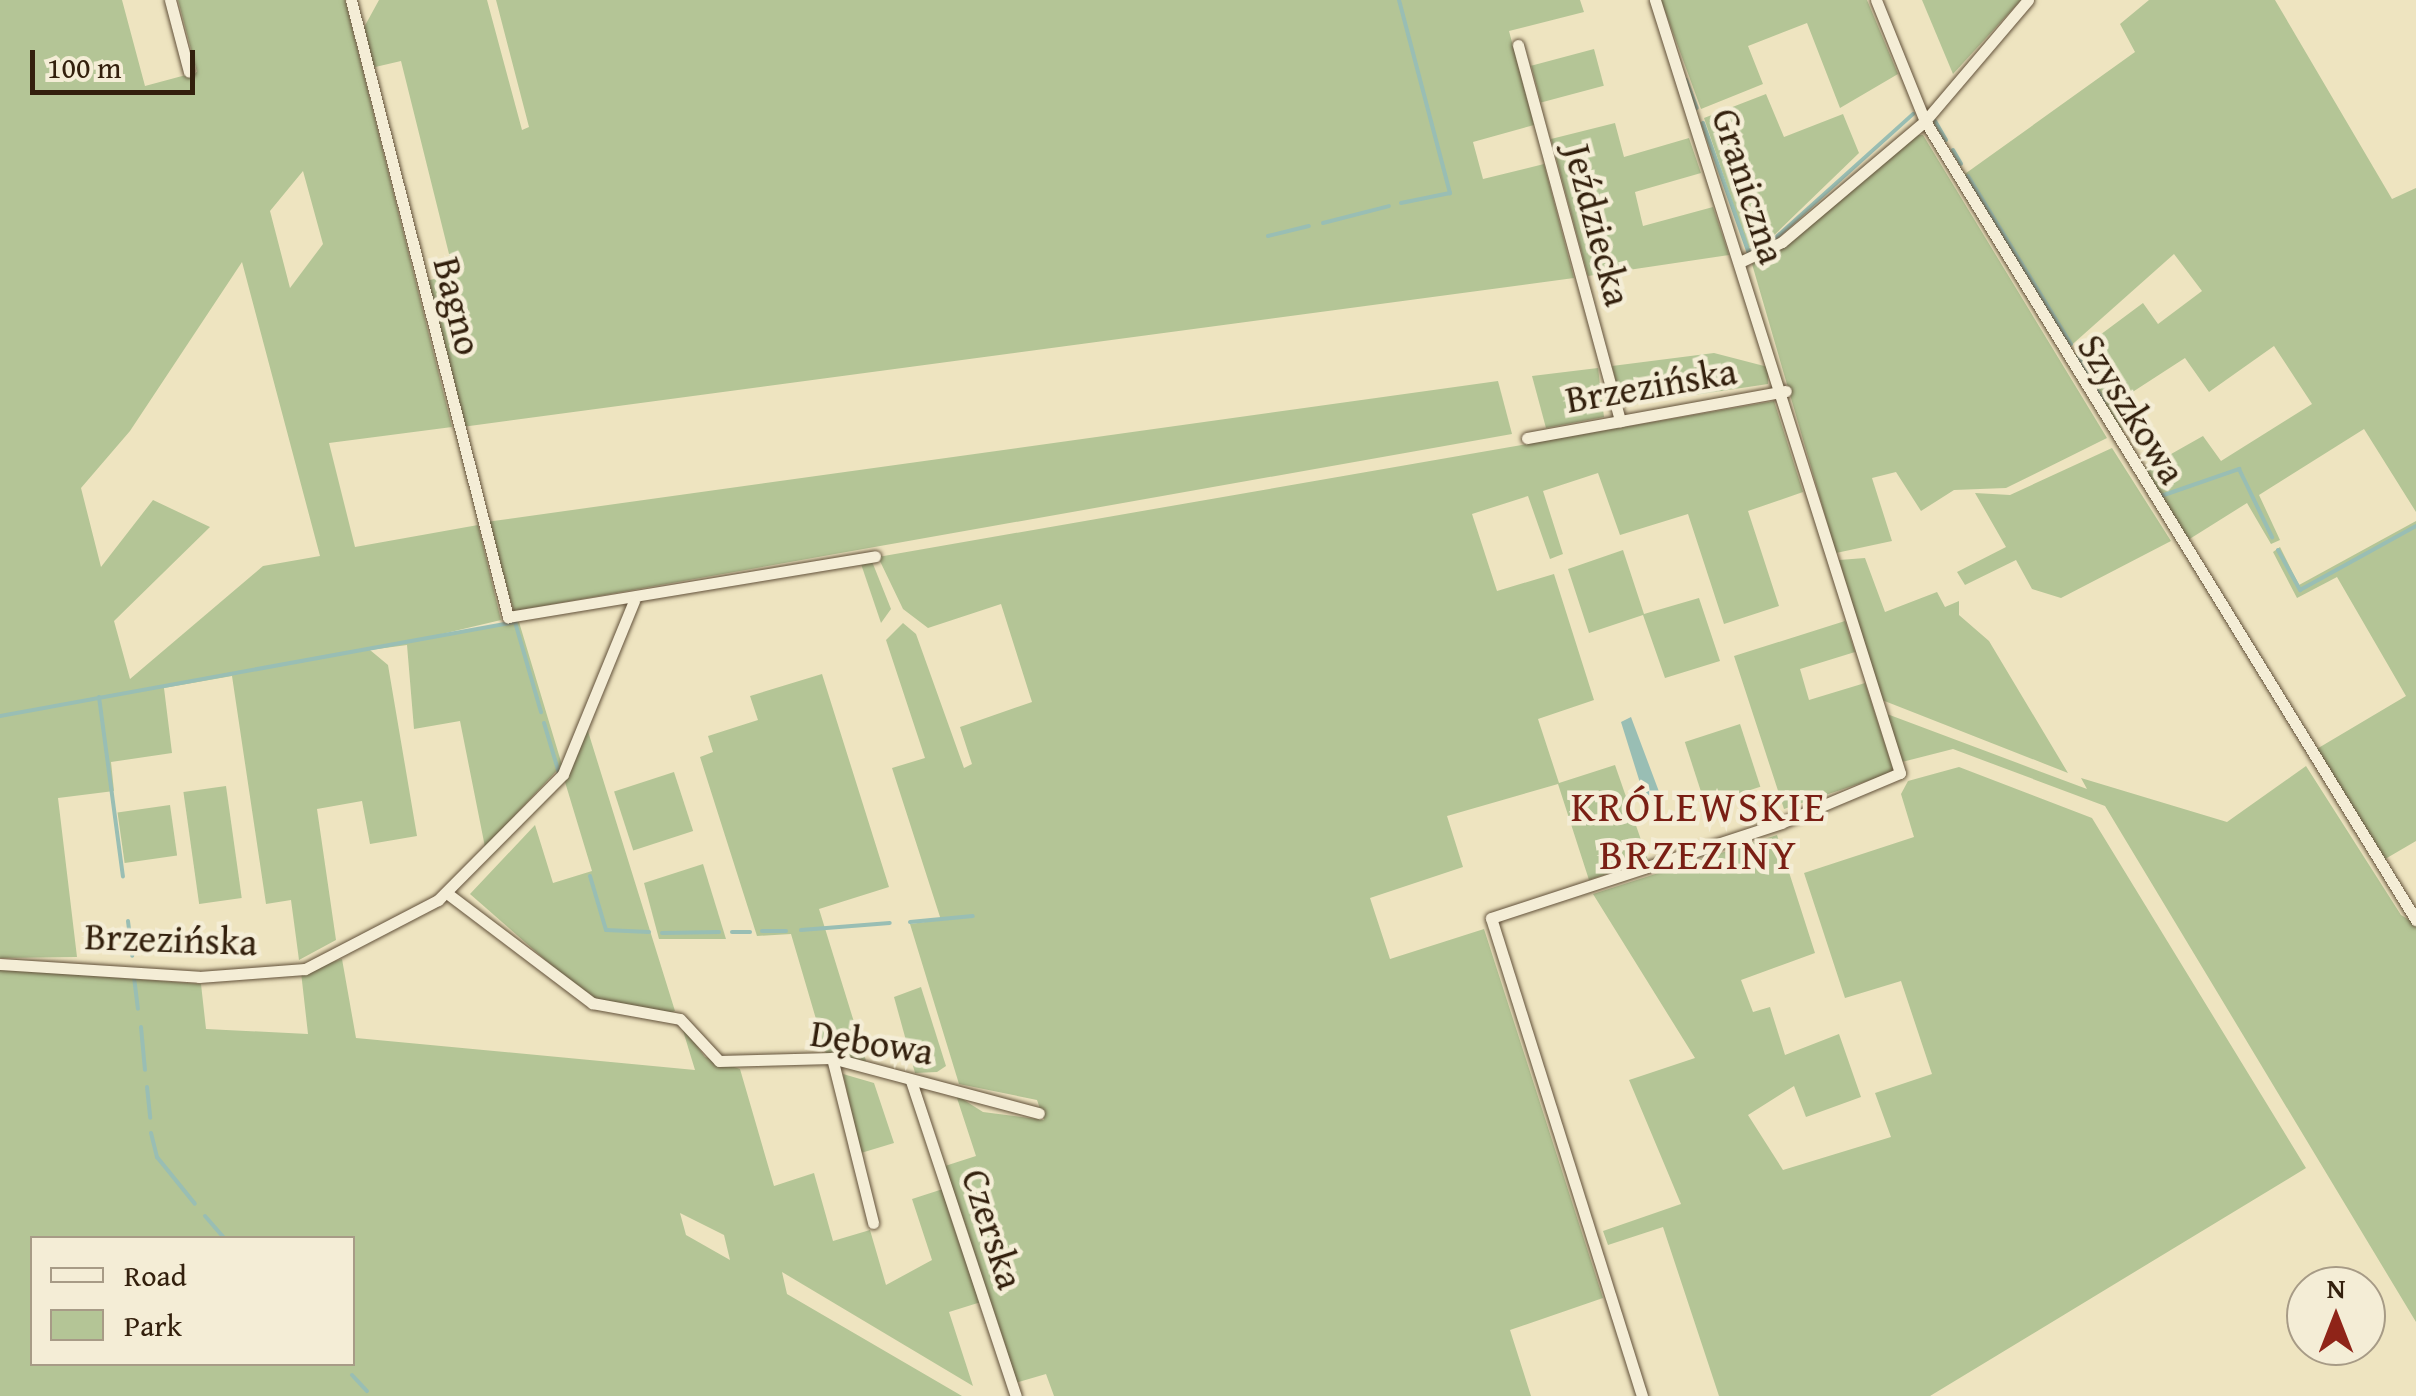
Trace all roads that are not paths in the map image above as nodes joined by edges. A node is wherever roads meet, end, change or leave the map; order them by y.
1 (170, 0) edge
2 (350, 0) edge
3 (1655, 0) edge
4 (1876, 0) edge
5 (2028, 0) edge
6 (1518, 45) dead end
7 (189, 72) dead end
8 (1925, 122) junction
9 (1742, 261) junction
10 (1786, 391) junction
11 (1620, 421) junction
12 (1528, 438) dead end
13 (875, 556) dead end
14 (634, 602) junction
15 (448, 894) junction
16 (2416, 920) edge
17 (0, 964) edge
18 (832, 1058) junction
19 (910, 1081) junction
20 (1038, 1113) dead end
21 (873, 1223) dead end
22 (1016, 1396) edge
23 (1642, 1396) edge

1 - 7 street
2 - 14 street, Bagno
3 - 9 street, Graniczna
4 - 8 street, Szyszkowa
5 - 8 street
6 - 11 street, Jeździecka
8 - 9 street
8 - 16 street, Szyszkowa
9 - 10 street, Graniczna
10 - 11 street, Brzezińska
10 - 23 street, Graniczna
11 - 12 street, Brzezińska
13 - 14 street
14 - 15 street, Brzezińska
15 - 17 street, Brzezińska
15 - 18 street, Dębowa
18 - 19 street, Dębowa
18 - 21 street
19 - 20 street, Dębowa
19 - 22 street, Czerska

